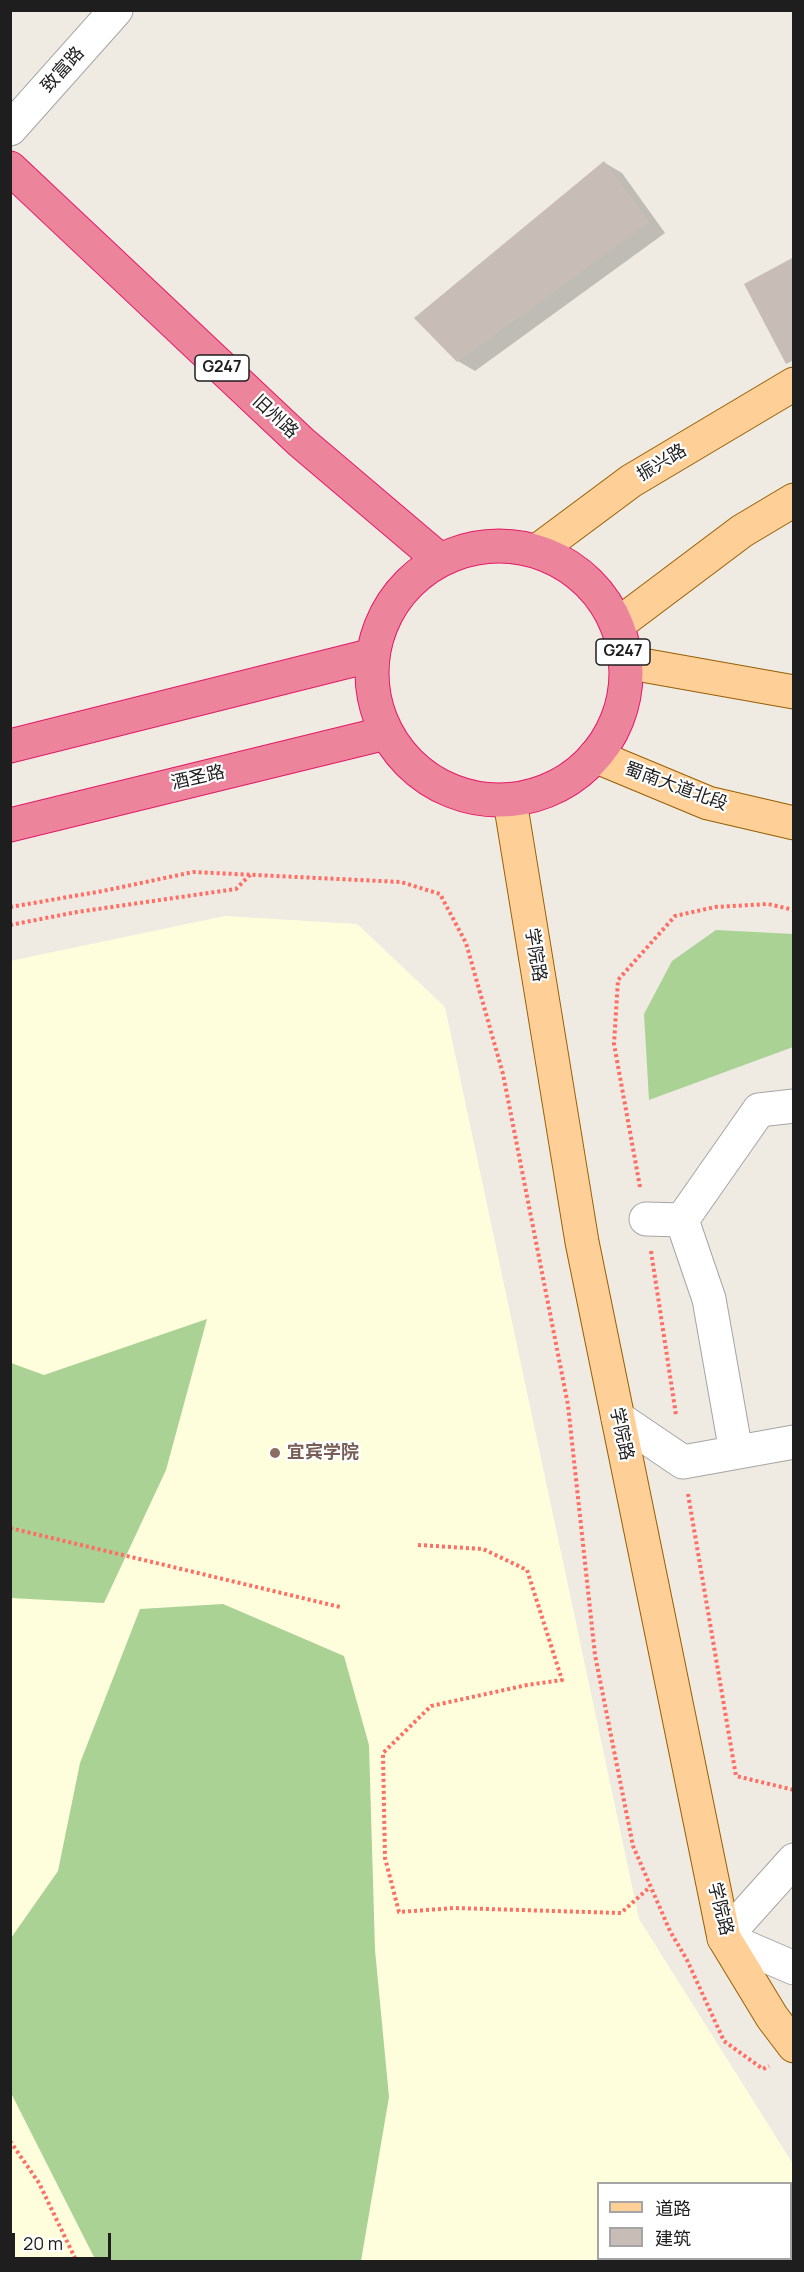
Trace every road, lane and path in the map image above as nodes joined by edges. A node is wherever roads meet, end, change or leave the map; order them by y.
1 (116, 10) edge
2 (10, 129) edge
3 (10, 168) edge
4 (794, 384) edge
5 (794, 500) edge
6 (537, 551) junction
7 (440, 560) junction
8 (617, 625) junction
9 (373, 655) junction
10 (625, 662) junction
11 (794, 692) edge
12 (386, 733) junction
13 (10, 746) edge
14 (595, 756) junction
15 (510, 801) junction
16 (794, 823) edge
17 (10, 825) edge
18 (251, 874) junction
19 (10, 907) edge
20 (794, 909) edge
21 (10, 925) edge
22 (614, 1044) dead end
23 (794, 1106) edge
24 (646, 1219) dead end
25 (682, 1220) junction
26 (618, 1418) junction
27 (794, 1442) edge
28 (736, 1452) junction
29 (10, 1528) edge
30 (418, 1545) dead end
31 (340, 1607) dead end
32 (794, 1860) edge
33 (650, 1887) junction
34 (724, 1938) junction
35 (794, 1968) edge
36 (783, 2055) edge
37 (10, 2141) edge
38 (75, 2258) dead end

1 - 2 street, 致富路
3 - 7 highway, 旧州路 / G247
4 - 6 main road, 振兴路
5 - 8 main road
6 - 7 highway, G247
6 - 8 highway, G247
7 - 9 highway, G247
8 - 10 highway, G247
9 - 12 highway
9 - 13 highway
10 - 11 main road
10 - 14 highway, G247
12 - 15 highway, G247
12 - 17 highway, 酒圣路
14 - 15 highway, G247
14 - 16 main road, 蜀南大道北段
15 - 26 main road, 学院路
18 - 19 path
18 - 21 path
18 - 33 path
20 - 22 path
23 - 25 street
24 - 25 street
25 - 28 street
26 - 28 street
26 - 34 main road, 学院路
27 - 28 street
29 - 31 path
30 - 33 path
32 - 34 street
33 - 36 path
34 - 35 street
34 - 36 main road, 学院路
37 - 38 path

